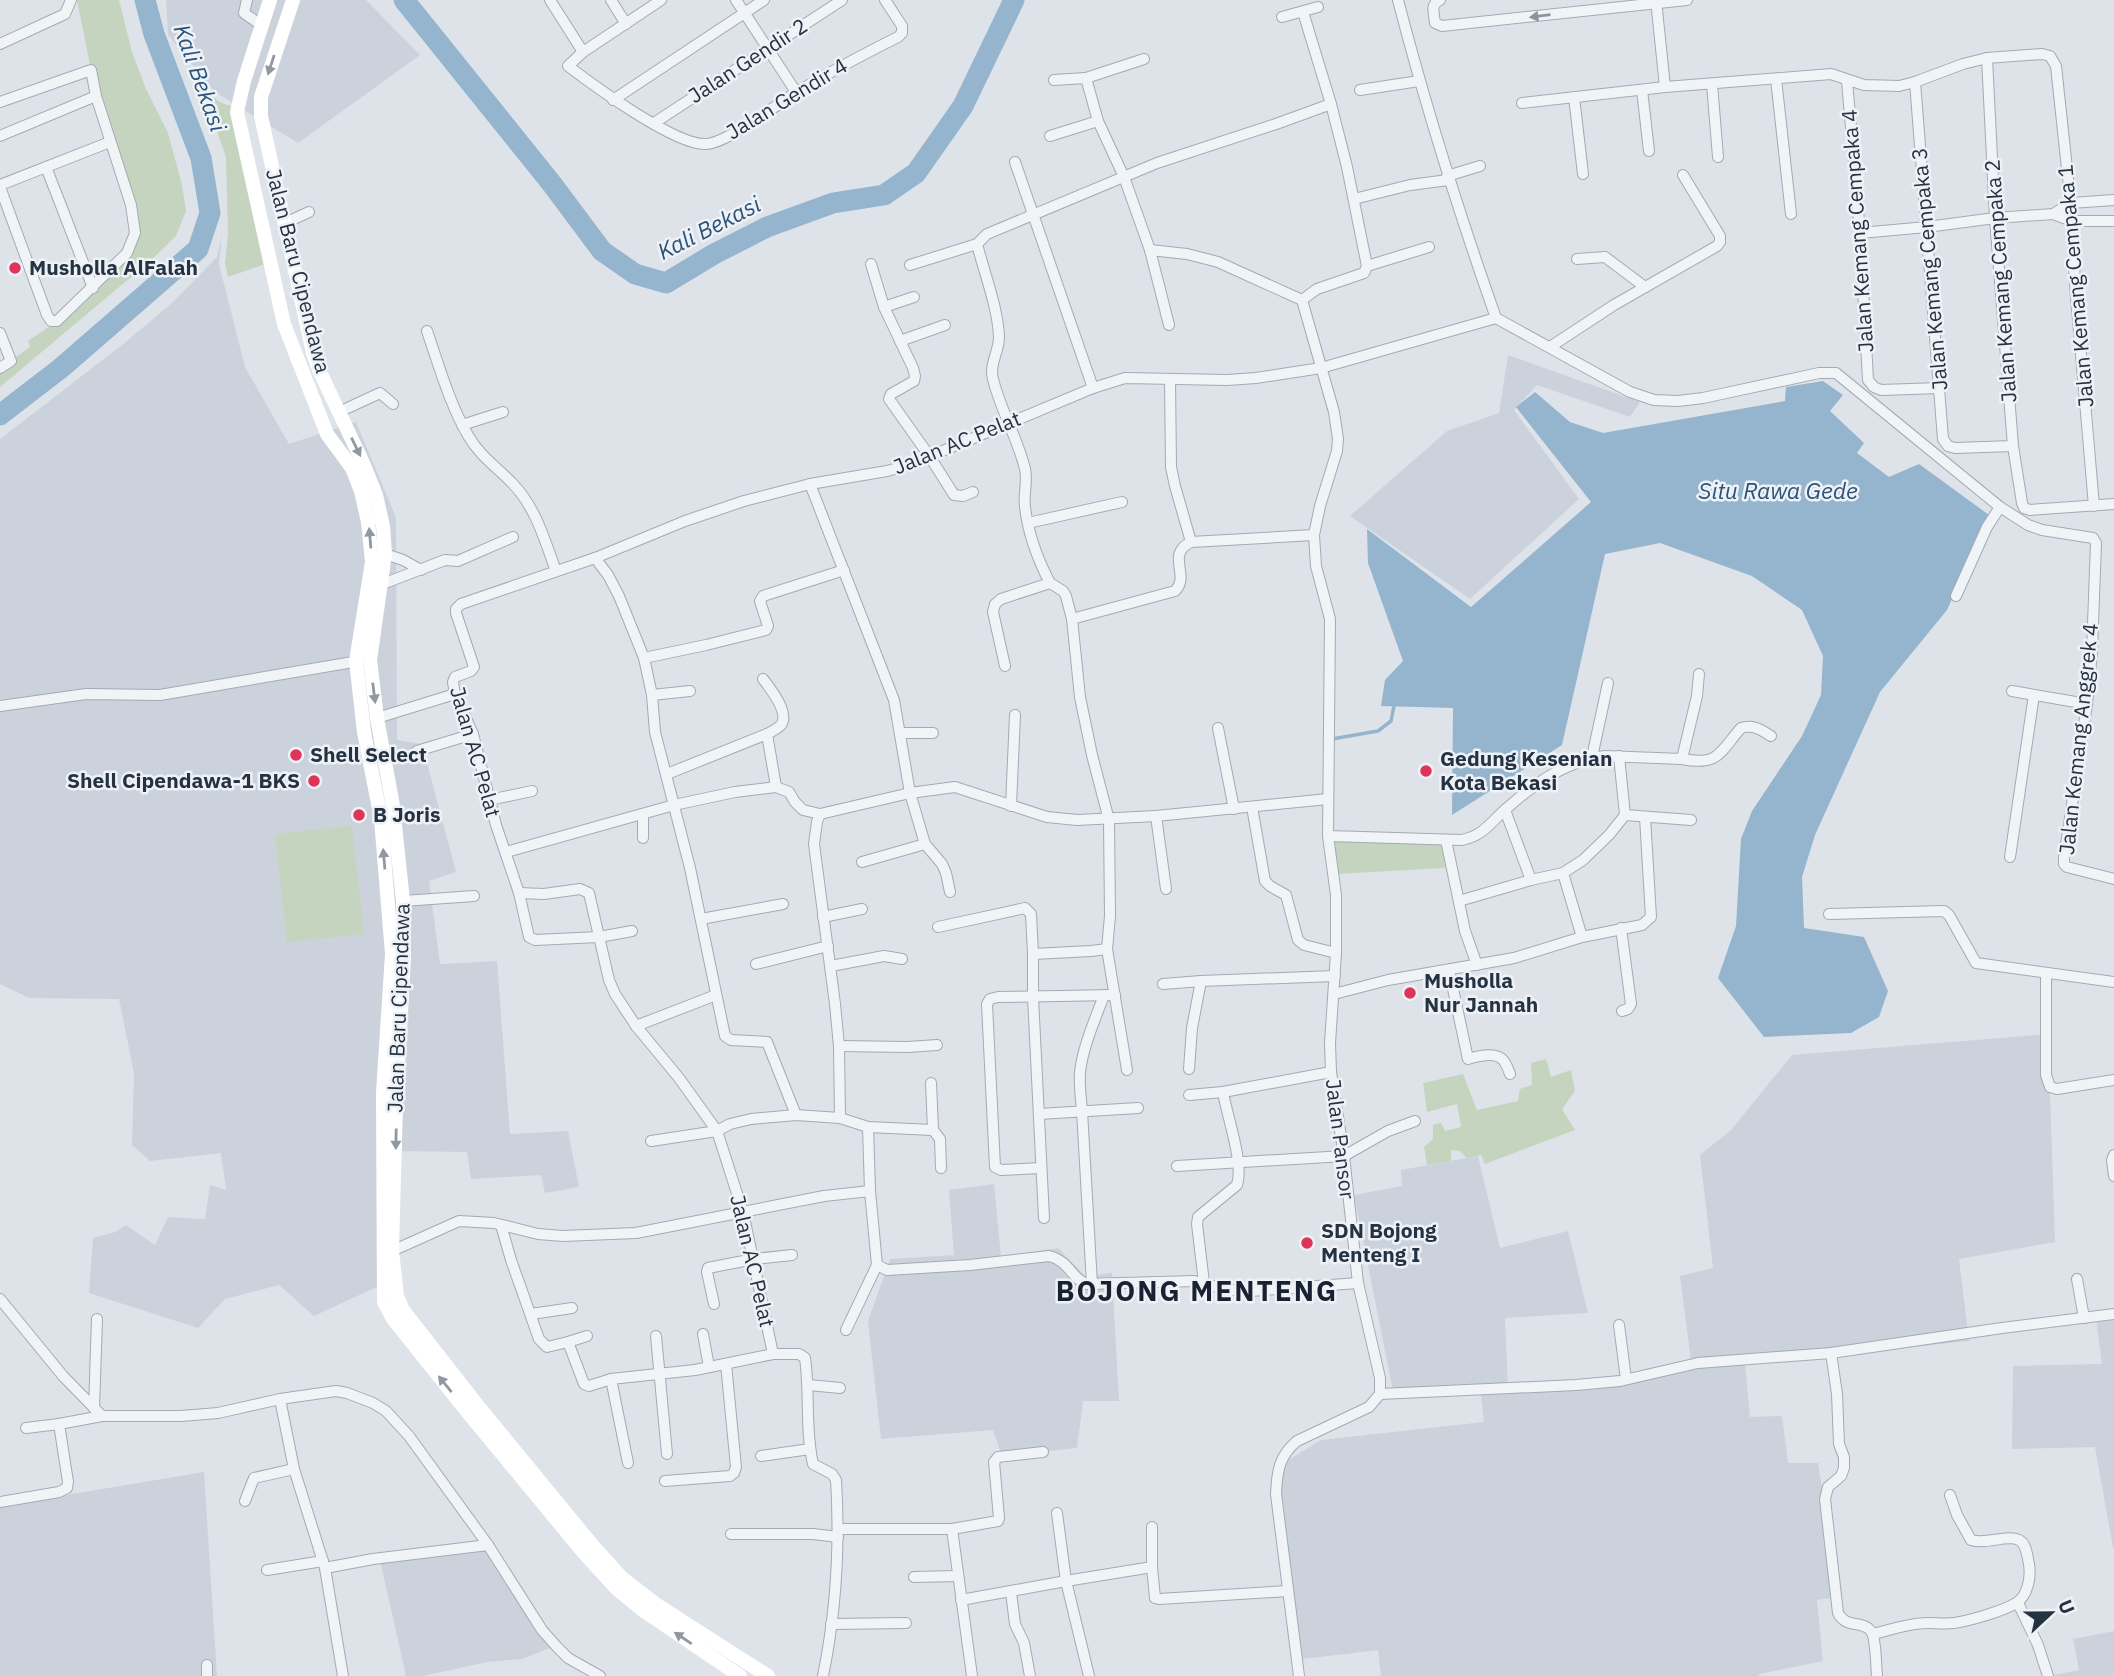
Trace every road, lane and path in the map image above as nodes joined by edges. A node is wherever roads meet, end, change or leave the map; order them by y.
1 (71, 0) edge
2 (247, 0) edge
3 (270, 0) edge
4 (293, 0) edge
5 (550, 0) edge
6 (611, 0) edge
7 (661, 0) edge
8 (736, 0) edge
9 (764, 0) edge
10 (842, 0) edge
11 (885, 0) edge
12 (1398, 0) edge
13 (1440, 0) edge
14 (1687, 0) edge
15 (1656, 1) edge
16 (1318, 7) dead end
17 (743, 12) junction
18 (1303, 12) junction
19 (1282, 17) dead end
20 (626, 24) junction
21 (261, 25) junction
22 (0, 44) edge
23 (766, 50) junction
24 (583, 52) junction
25 (1987, 58) junction
26 (1144, 59) dead end
27 (1086, 78) junction
28 (1776, 79) junction
29 (1054, 80) dead end
30 (1419, 81) junction
31 (1847, 81) junction
32 (1916, 82) junction
33 (1712, 84) junction
34 (1665, 87) junction
35 (1360, 90) dead end
36 (1642, 90) junction
37 (796, 92) junction
38 (96, 96) junction
39 (1574, 97) junction
40 (613, 100) junction
41 (0, 102) edge
42 (1521, 103) dead end
43 (1331, 104) junction
44 (1098, 121) junction
45 (654, 123) junction
46 (0, 135) edge
47 (1050, 136) dead end
48 (110, 142) junction
49 (1649, 151) dead end
50 (1718, 156) dead end
51 (1015, 162) dead end
52 (1480, 166) dead end
53 (46, 167) junction
54 (1583, 174) dead end
55 (1683, 175) dead end
56 (1124, 177) junction
57 (1448, 178) junction
58 (0, 186) edge
59 (1354, 200) junction
60 (2114, 200) edge
61 (2071, 203) junction
62 (309, 212) dead end
63 (1791, 214) dead end
64 (2053, 214) junction
65 (1032, 216) junction
66 (1994, 218) junction
67 (2114, 221) edge
68 (2072, 222) junction
69 (285, 223) junction
70 (1927, 227) junction
71 (1860, 233) junction
72 (977, 244) junction
73 (1429, 247) dead end
74 (1150, 250) junction
75 (293, 256) junction
76 (1577, 259) dead end
77 (271, 262) junction
78 (871, 264) dead end
79 (910, 265) dead end
80 (1367, 266) junction
81 (1646, 287) junction
82 (93, 288) junction
83 (914, 298) dead end
84 (1302, 300) junction
85 (884, 307) junction
86 (1496, 318) junction
87 (945, 325) dead end
88 (1169, 325) dead end
89 (428, 331) dead end
90 (0, 333) edge
91 (900, 341) junction
92 (1550, 347) junction
93 (0, 368) edge
94 (1321, 368) junction
95 (1170, 379) junction
96 (1093, 388) junction
97 (1940, 388) junction
98 (393, 404) dead end
99 (340, 412) junction
100 (503, 412) dead end
101 (1010, 422) junction
102 (462, 425) junction
103 (2013, 446) junction
104 (930, 457) junction
105 (810, 484) junction
106 (973, 492) dead end
107 (1122, 502) dead end
108 (2114, 504) edge
109 (2094, 506) junction
110 (2000, 507) junction
111 (1028, 523) junction
112 (1314, 535) junction
113 (513, 537) dead end
114 (1191, 542) junction
115 (385, 554) junction
116 (595, 558) junction
117 (421, 570) junction
118 (844, 570) junction
119 (556, 571) junction
120 (1050, 583) junction
121 (380, 586) junction
122 (1956, 596) dead end
123 (1072, 619) junction
124 (644, 659) junction
125 (363, 661) junction
126 (1005, 666) dead end
127 (1699, 674) dead end
128 (763, 679) dead end
129 (1608, 683) dead end
130 (690, 691) dead end
131 (2012, 691) dead end
132 (455, 694) junction
133 (652, 695) junction
134 (2034, 695) junction
135 (2087, 704) junction
136 (0, 706) edge
137 (1015, 715) dead end
138 (377, 718) junction
139 (1218, 728) dead end
140 (900, 733) junction
141 (933, 733) dead end
142 (474, 734) junction
143 (767, 734) junction
144 (1771, 736) dead end
145 (416, 751) dead end
146 (1619, 756) junction
147 (1592, 757) junction
148 (1682, 759) junction
149 (667, 774) junction
150 (776, 787) junction
151 (532, 791) dead end
152 (910, 793) junction
153 (1328, 799) junction
154 (489, 800) junction
155 (674, 805) junction
156 (1011, 806) junction
157 (1252, 807) junction
158 (1234, 809) junction
159 (1505, 810) junction
160 (643, 814) junction
161 (821, 814) junction
162 (1625, 815) junction
163 (1156, 816) junction
164 (1645, 817) junction
165 (1109, 820) junction
166 (1691, 820) dead end
167 (1328, 836) junction
168 (643, 838) dead end
169 (1446, 839) junction
170 (925, 844) junction
171 (506, 852) junction
172 (2010, 857) dead end
173 (862, 862) dead end
174 (1563, 873) junction
175 (2114, 879) edge
176 (1531, 880) junction
177 (394, 886) junction
178 (1166, 889) dead end
179 (950, 892) dead end
180 (519, 893) junction
181 (474, 896) dead end
182 (403, 901) junction
183 (1459, 901) junction
184 (783, 904) dead end
185 (862, 909) dead end
186 (1829, 914) dead end
187 (823, 917) junction
188 (701, 919) junction
189 (938, 927) dead end
190 (1621, 928) junction
191 (632, 931) dead end
192 (599, 937) junction
193 (1582, 937) junction
194 (828, 946) junction
195 (1107, 949) junction
196 (1336, 953) junction
197 (1033, 954) junction
198 (902, 959) dead end
199 (756, 964) dead end
200 (1477, 965) junction
201 (831, 966) junction
202 (1449, 970) junction
203 (2046, 974) junction
204 (1335, 976) junction
205 (1201, 981) junction
206 (2114, 982) edge
207 (1163, 984) dead end
208 (1334, 994) junction
209 (716, 995) junction
210 (1109, 995) junction
211 (1033, 997) junction
212 (1622, 1011) dead end
213 (635, 1026) junction
214 (937, 1045) dead end
215 (839, 1046) junction
216 (1189, 1069) dead end
217 (1127, 1070) dead end
218 (1331, 1072) junction
219 (1510, 1074) dead end
220 (2114, 1080) edge
221 (931, 1083) dead end
222 (1223, 1092) junction
223 (1189, 1095) dead end
224 (1138, 1108) dead end
225 (1083, 1111) junction
226 (1039, 1114) junction
227 (796, 1115) junction
228 (840, 1118) junction
229 (1415, 1121) dead end
230 (868, 1127) junction
231 (933, 1130) junction
232 (717, 1131) junction
233 (651, 1141) dead end
234 (2114, 1155) edge
235 (1344, 1156) junction
236 (1239, 1162) junction
237 (1177, 1166) dead end
238 (940, 1168) dead end
239 (1041, 1168) junction
240 (2114, 1176) edge
241 (870, 1191) junction
242 (743, 1212) junction
243 (1044, 1218) dead end
244 (501, 1225) junction
245 (392, 1251) junction
246 (792, 1255) dead end
247 (754, 1259) junction
248 (877, 1265) junction
249 (2077, 1279) dead end
250 (1204, 1283) junction
251 (1358, 1283) junction
252 (1092, 1284) junction
253 (0, 1299) edge
254 (714, 1304) dead end
255 (572, 1308) dead end
256 (531, 1314) junction
257 (2114, 1314) edge
258 (2084, 1318) junction
259 (97, 1319) dead end
260 (1619, 1325) dead end
261 (846, 1330) dead end
262 (704, 1334) dead end
263 (587, 1336) dead end
264 (656, 1336) dead end
265 (568, 1342) junction
266 (1831, 1353) junction
267 (773, 1354) junction
268 (726, 1364) junction
269 (709, 1367) junction
270 (658, 1373) junction
271 (611, 1378) junction
272 (1626, 1379) junction
273 (808, 1385) junction
274 (840, 1388) dead end
275 (1380, 1394) junction
276 (280, 1399) junction
277 (473, 1410) junction
278 (98, 1412) junction
279 (59, 1424) junction
280 (26, 1428) dead end
281 (810, 1449) junction
282 (1043, 1452) dead end
283 (667, 1454) dead end
284 (761, 1456) dead end
285 (628, 1462) dead end
286 (294, 1469) junction
287 (665, 1481) dead end
288 (1950, 1494) dead end
289 (0, 1502) edge
290 (245, 1502) dead end
291 (1057, 1513) dead end
292 (1152, 1527) dead end
293 (952, 1529) junction
294 (838, 1533) junction
295 (731, 1534) dead end
296 (488, 1545) junction
297 (588, 1550) junction
298 (324, 1564) junction
299 (1152, 1567) junction
300 (267, 1570) dead end
301 (957, 1576) junction
302 (914, 1577) dead end
303 (1066, 1581) junction
304 (1288, 1591) junction
305 (1012, 1592) junction
306 (961, 1600) junction
307 (2018, 1603) junction
308 (906, 1623) dead end
309 (831, 1624) junction
310 (1873, 1634) junction
311 (343, 1676) edge
312 (600, 1676) edge
313 (740, 1676) edge
314 (768, 1676) edge
315 (824, 1676) edge
316 (972, 1676) edge
317 (1030, 1676) edge
318 (1089, 1676) edge
319 (1299, 1676) edge
320 (1877, 1676) edge
321 (2048, 1676) edge

1 - 22 street
2 - 21 street
3 - 21 main road, Jalan Baru Cipendawa
4 -> 69 main road, Jalan Baru Cipendawa
5 - 24 street
6 - 20 street
7 - 20 street
8 - 17 street
9 - 17 street
10 - 23 street, Jalan Gendir 2
11 - 37 street, Jalan Gendir 4
12 - 30 street
15 -> 13 street
14 - 15 street
15 - 34 street
16 - 18 street
17 - 23 street
17 - 40 street
18 - 19 street
18 - 43 street
20 - 24 street
21 - 77 main road, Jalan Baru Cipendawa
23 - 37 street
23 - 45 street, Jalan Gendir 2
24 - 40 street, Jalan Gendir 4
25 - 32 street
25 - 61 street, Jalan Kemang Cempaka 1
25 - 66 street, Jalan Kemang Cempaka 2
26 - 27 street
27 - 29 street
27 - 44 street
28 - 31 street
28 - 33 street
28 - 63 street
30 - 35 street
30 - 57 street
31 - 32 street
31 - 71 street, Jalan Kemang Cempaka 4
32 - 70 street, Jalan Kemang Cempaka 3
33 - 34 street
33 - 50 street
34 - 36 street
36 - 39 street
36 - 49 street
37 - 45 street, Jalan Gendir 4
38 - 41 street
38 - 46 street
38 - 48 street
39 - 42 street
39 - 54 street
40 - 45 street, Jalan Gendir 4
43 - 56 street
43 - 59 street
44 - 47 street
44 - 56 street
48 - 53 street
48 - 82 street
51 - 65 street
52 - 57 street
53 - 58 street
53 - 82 street
55 - 81 street
56 - 65 street
56 - 74 street
57 - 59 street
57 - 86 street
58 - 82 street
59 - 80 street
60 - 61 street
61 - 64 street
61 - 68 street, Jalan Kemang Cempaka 1
62 - 69 street
64 - 66 street
64 - 68 street
65 - 72 street
65 - 96 street
66 - 70 street
66 - 103 street, Jalan Kemang Cempaka 2
67 - 68 street
68 - 109 street, Jalan Kemang Cempaka 1
69 - 75 main road, Jalan Baru Cipendawa
70 - 71 street
70 - 97 street, Jalan Kemang Cempaka 3
71 - 97 street, Jalan Kemang Cempaka 4
72 - 79 street
72 - 101 street
73 - 80 street
74 - 84 street
74 - 88 street
75 - 77 main road
75 - 99 main road, Jalan Baru Cipendawa
76 - 81 street
125 -> 77 main road, Jalan Baru Cipendawa
78 - 85 street
80 - 84 street
81 - 92 street
83 - 85 street
84 - 94 street, Jalan Pansor
85 - 91 street
86 - 92 street, Jalan Kemang Anggrek 4
86 - 94 street
87 - 91 street
89 - 102 street
90 - 93 street
91 - 104 street
92 - 110 street, Jalan Kemang Anggrek 4
94 - 95 street, Jalan AC Pelat
94 - 112 street, Jalan Pansor
95 - 96 street, Jalan AC Pelat
95 - 114 street
96 - 101 street, Jalan AC Pelat
97 - 103 street, Jalan Kemang Cempaka 3
98 - 99 street
99 -> 115 main road, Jalan Baru Cipendawa
100 - 102 street
101 - 104 street, Jalan AC Pelat
101 - 111 street
102 - 119 street
103 - 109 street, Jalan Kemang Cempaka 2
104 - 105 street, Jalan AC Pelat
104 - 106 street
105 - 116 street, Jalan AC Pelat
105 - 118 street
107 - 111 street
108 - 109 street
110 - 122 street
110 - 135 street, Jalan Kemang Anggrek 4
111 - 120 street
112 - 114 street
112 - 153 street, Jalan Pansor
113 - 117 street
114 - 123 street
115 - 117 street
115 - 121 main road, Jalan Baru Cipendawa
116 - 119 street, Jalan AC Pelat
116 - 124 street
117 - 121 street
118 - 124 street
118 - 140 street
119 - 132 street, Jalan AC Pelat
120 - 123 street
120 - 126 street
121 - 125 main road, Jalan Baru Cipendawa
123 - 165 street
124 - 133 street
125 - 136 street
125 -> 138 main road, Jalan Baru Cipendawa
177 -> 125 main road, Jalan Baru Cipendawa
127 - 148 street
128 - 143 street
129 - 147 street
130 - 133 street
131 - 134 street
132 - 138 street
132 - 142 street, Jalan AC Pelat
133 - 149 street
134 - 135 street
134 - 172 street
135 - 175 street, Jalan Kemang Anggrek 4
137 - 156 street
138 - 177 main road, Jalan Baru Cipendawa
139 - 158 street
140 - 141 street
140 - 152 street
142 - 145 street
142 - 154 street, Jalan AC Pelat
143 - 149 street
143 - 150 street
144 - 148 street
146 - 147 street
146 - 148 street
146 - 162 street
147 - 159 street
149 - 155 street
150 - 155 street
150 - 161 street
151 - 154 street
152 - 156 street
152 - 161 street
152 - 170 street
153 - 157 street
153 - 167 street, Jalan Pansor
154 - 171 street, Jalan AC Pelat
155 - 160 street
155 - 188 street
156 - 165 street
157 - 158 street
157 - 196 street
158 - 163 street
159 - 169 street
159 - 176 street
160 - 168 street
160 - 171 street
161 - 187 street
162 - 164 street
162 - 174 street
163 - 165 street
163 - 178 street
164 - 166 street
164 - 190 street
165 - 195 street
167 - 169 street
167 - 196 street, Jalan Pansor
169 - 183 street
170 - 173 street
170 - 179 street
171 - 180 street, Jalan AC Pelat
174 - 176 street
174 - 193 street
176 - 183 street
177 - 182 main road, Jalan Baru Cipendawa
277 -> 177 main road, Jalan Baru Cipendawa
180 - 192 street, Jalan AC Pelat
180 - 192 street
181 - 182 street
182 -> 245 main road, Jalan Baru Cipendawa
183 - 200 street
184 - 188 street
185 - 187 street
186 - 203 street
187 - 194 street
188 - 209 street
189 - 197 street
190 - 193 street
190 - 212 street
191 - 192 street
192 - 213 street, Jalan AC Pelat
193 - 200 street
194 - 199 street
194 - 201 street
195 - 197 street
195 - 210 street
196 - 204 street, Jalan Pansor
197 - 211 street
198 - 201 street
200 - 202 street
201 - 215 street
202 - 208 street
202 - 219 street
203 - 206 street
203 - 220 street
204 - 205 street
204 - 208 street, Jalan Pansor
205 - 207 street
205 - 216 street
208 - 218 street, Jalan Pansor
209 - 213 street
209 - 227 street
210 - 211 street
210 - 217 street
210 - 225 street
211 - 226 street
211 - 239 street
213 - 232 street, Jalan AC Pelat
214 - 215 street
215 - 228 street
218 - 222 street
218 - 235 street, Jalan Pansor
221 - 231 street
222 - 223 street
222 - 236 street
224 - 225 street
225 - 226 street
225 - 252 street
226 - 239 street
227 - 228 street
227 - 232 street
228 - 230 street
229 - 235 street
230 - 231 street
230 - 241 street
231 - 238 street
232 - 233 street
232 - 242 street, Jalan AC Pelat
234 - 240 street
235 - 236 street
235 - 251 street, Jalan Pansor
236 - 237 street
236 - 250 street
239 - 243 street
241 - 242 street
241 - 248 street
242 - 244 street
242 - 247 street, Jalan AC Pelat
244 - 245 street
244 - 256 street
245 - 277 main road, Jalan Baru Cipendawa
246 - 247 street
247 - 254 street
247 - 267 street, Jalan AC Pelat
248 - 252 street
248 - 261 street
249 - 258 street
250 - 251 street
250 - 252 street
251 - 275 street, Jalan Pansor
253 - 278 street
255 - 256 street
256 - 265 street
257 - 258 street
258 - 266 street
259 - 278 street
260 - 272 street
262 - 269 street
263 - 265 street
264 - 270 street
265 - 271 street
266 - 272 street
266 - 310 street
267 - 268 street
267 - 273 street, Jalan AC Pelat
268 - 269 street
268 - 287 street
269 - 270 street
270 - 271 street
270 - 283 street
271 - 285 street
272 - 275 street
273 - 274 street
273 - 281 street, Jalan AC Pelat
275 - 304 street
276 - 278 street
276 - 286 street
276 - 296 street
277 - 297 main road, Jalan Baru Cipendawa
278 - 279 street
279 - 280 street
279 - 289 street
281 - 284 street
281 - 294 street
282 - 293 street
286 - 290 street
286 - 298 street
288 - 307 street
291 - 303 street
292 - 299 street
293 - 294 street
293 - 301 street
294 - 295 street
294 - 309 street
296 - 298 street
296 - 312 street
313 -> 297 main road, Jalan Baru Cipendawa
297 - 314 main road, Jalan Baru Cipendawa
298 - 300 street
298 - 311 street
299 - 303 street
299 - 304 street
301 - 302 street
301 - 306 street
303 - 305 street
303 - 318 street
304 - 319 street
305 - 306 street
305 - 317 street
306 - 316 street
307 - 310 street
307 - 321 street
308 - 309 street
309 - 315 street
310 - 320 street

